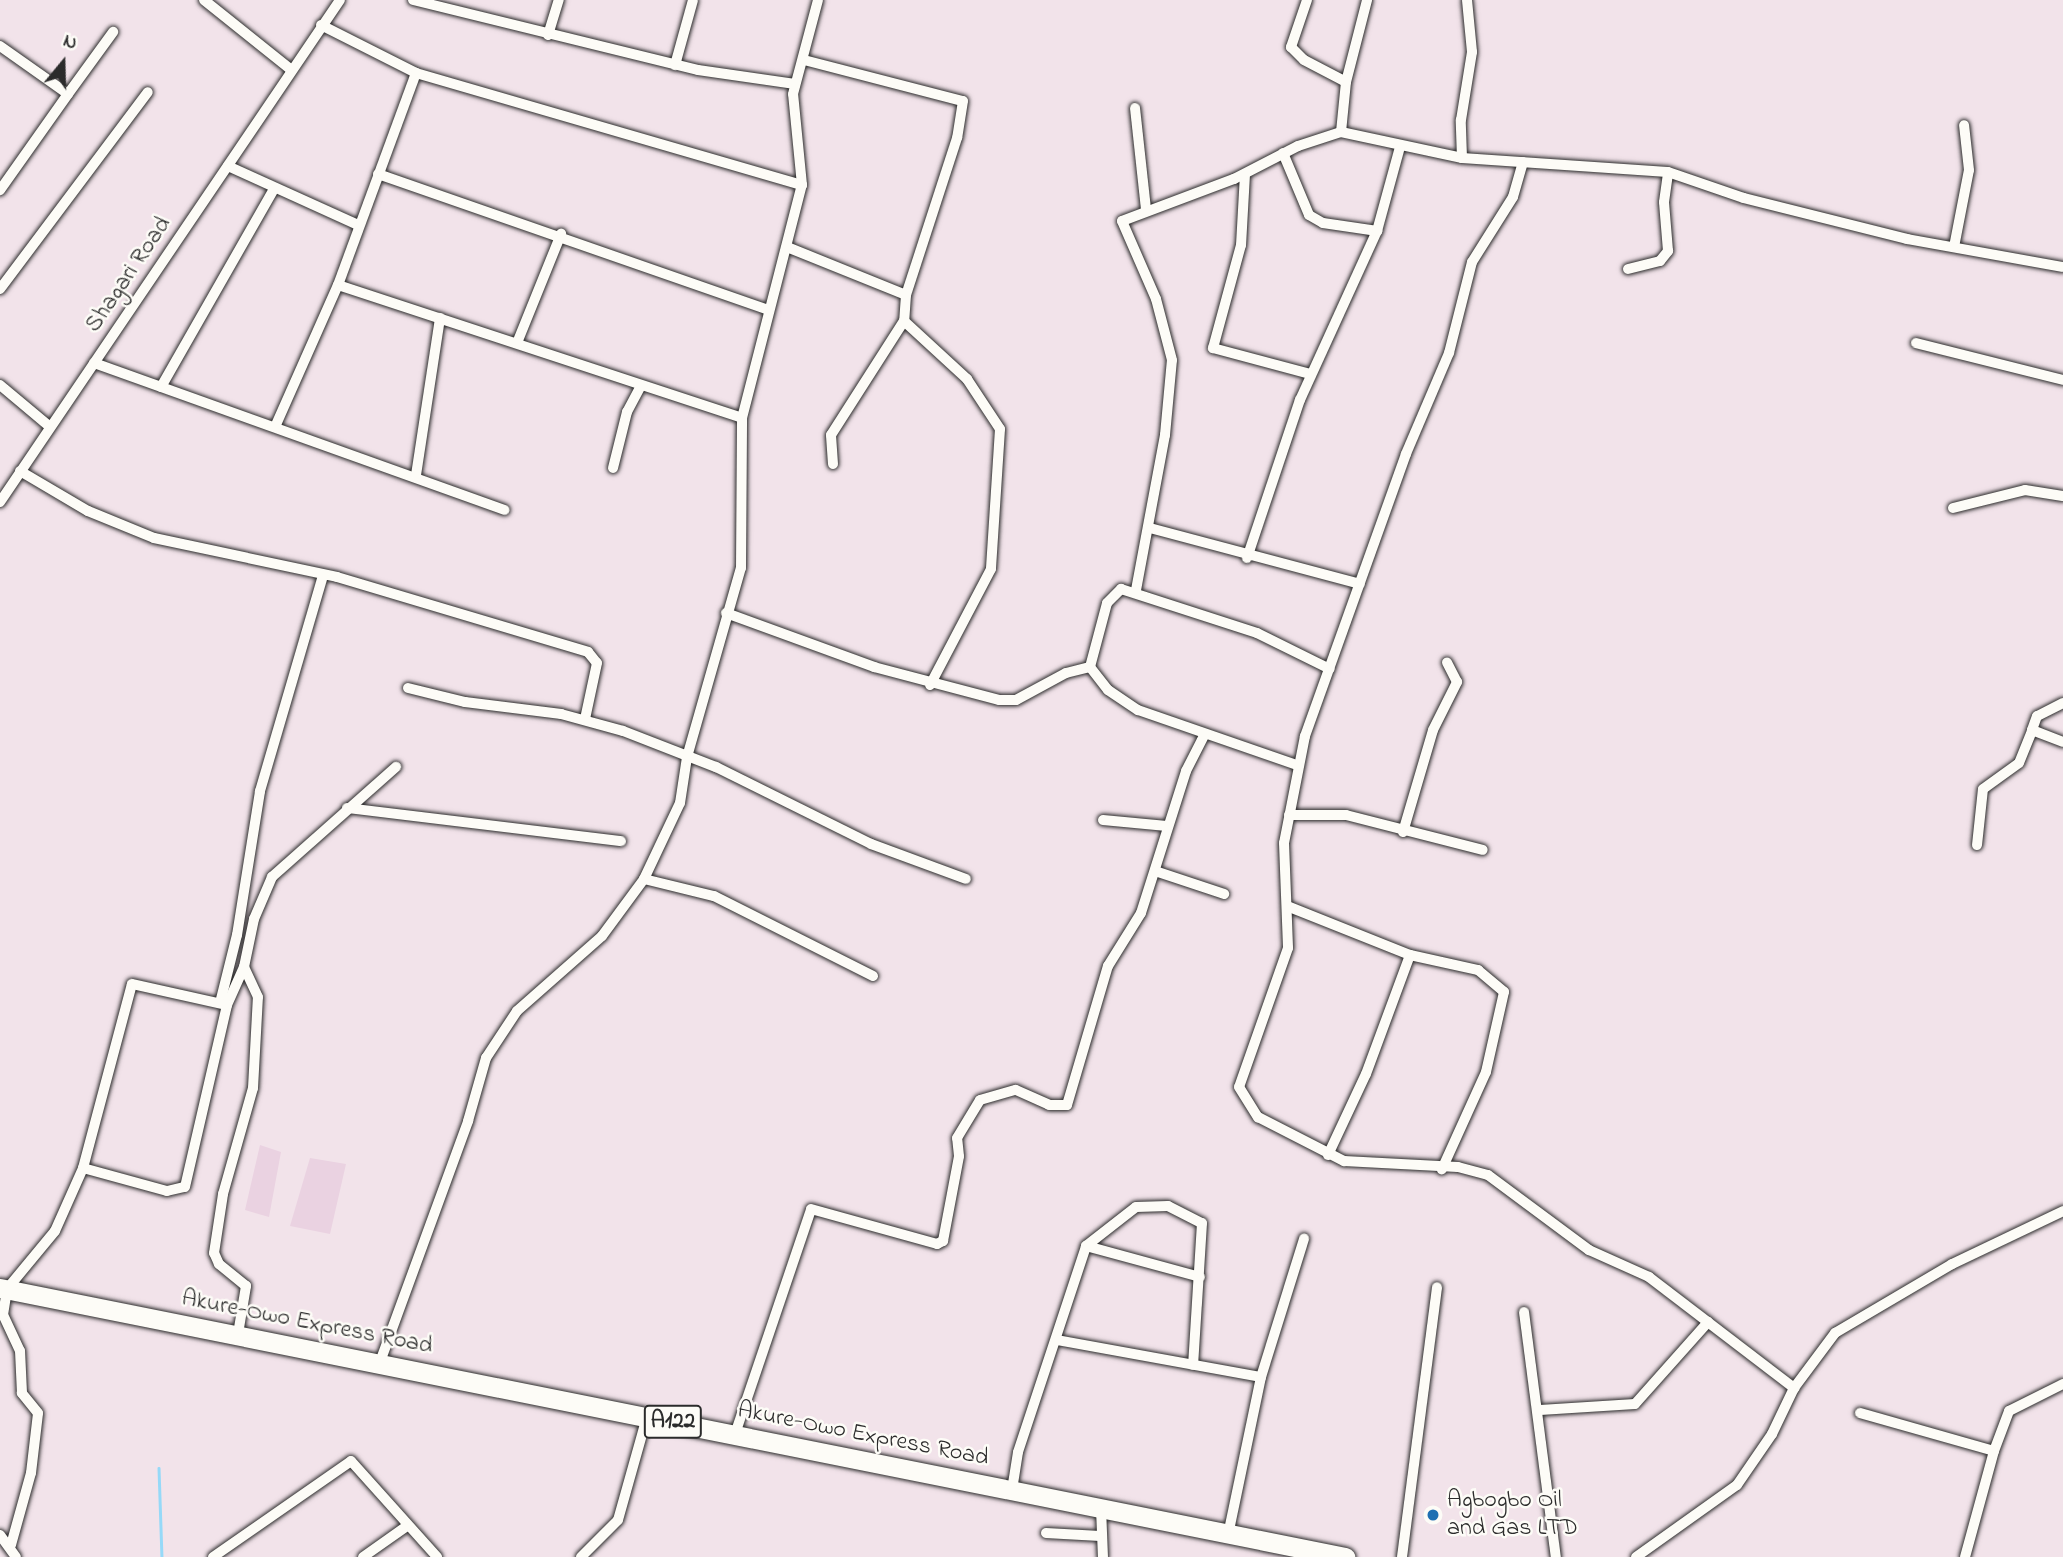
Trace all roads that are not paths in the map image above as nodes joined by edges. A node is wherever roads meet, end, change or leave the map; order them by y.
1 (204, 0) edge
2 (340, 0) edge
3 (413, 0) edge
4 (559, 0) edge
5 (693, 0) edge
6 (818, 0) edge
7 (1307, 0) edge
8 (1367, 0) edge
9 (1467, 0) edge
10 (321, 25) junction
11 (113, 32) dead end
12 (548, 35) junction
13 (0, 46) edge
14 (804, 60) junction
15 (675, 65) junction
16 (290, 69) junction
17 (416, 73) junction
18 (1346, 82) junction
19 (795, 84) junction
20 (148, 92) dead end
21 (68, 94) junction
22 (1135, 108) dead end
23 (1964, 125) dead end
24 (1341, 132) junction
25 (1400, 147) junction
26 (1283, 153) junction
27 (1462, 158) junction
28 (1523, 163) junction
29 (228, 166) junction
30 (1668, 172) junction
31 (378, 174) junction
32 (1245, 174) junction
33 (802, 184) junction
34 (274, 189) junction
35 (0, 190) edge
36 (1146, 209) junction
37 (358, 225) junction
38 (1377, 231) junction
39 (561, 234) junction
40 (787, 247) junction
41 (1954, 247) junction
42 (2063, 268) edge
43 (1628, 269) dead end
44 (338, 285) junction
45 (0, 289) edge
46 (906, 295) junction
47 (769, 310) junction
48 (440, 318) junction
49 (904, 321) junction
50 (517, 343) junction
51 (1916, 343) dead end
52 (94, 363) junction
53 (1310, 374) junction
54 (2063, 380) edge
55 (0, 385) edge
56 (640, 386) junction
57 (161, 387) junction
58 (742, 418) junction
59 (49, 426) junction
60 (275, 427) junction
61 (833, 464) dead end
62 (613, 468) dead end
63 (20, 471) junction
64 (416, 475) junction
65 (2063, 496) edge
66 (0, 502) edge
67 (1953, 508) dead end
68 (504, 510) dead end
69 (1150, 527) junction
70 (1247, 558) junction
71 (323, 575) junction
72 (1360, 584) junction
73 (1136, 590) junction
74 (726, 613) junction
75 (1447, 662) dead end
76 (1090, 667) junction
77 (1330, 669) junction
78 (930, 685) junction
79 (408, 688) dead end
80 (2063, 703) edge
81 (585, 719) junction
82 (2032, 730) junction
83 (1204, 736) junction
84 (2063, 742) edge
85 (687, 757) junction
86 (1297, 765) junction
87 (396, 767) dead end
88 (347, 808) junction
89 (1289, 815) junction
90 (1103, 820) dead end
91 (1167, 826) junction
92 (1403, 832) junction
93 (621, 841) dead end
94 (1977, 845) dead end
95 (1483, 850) dead end
96 (1155, 871) junction
97 (644, 879) junction
98 (966, 879) dead end
99 (1224, 894) dead end
100 (1287, 906) junction
101 (1410, 955) junction
102 (244, 967) junction
103 (873, 976) dead end
104 (223, 1004) junction
105 (1328, 1155) junction
106 (83, 1168) junction
107 (1442, 1169) junction
108 (2063, 1211) edge
109 (1304, 1240) dead end
110 (1086, 1247) junction
111 (1200, 1277) junction
112 (1437, 1287) dead end
113 (3, 1288) edge
114 (1524, 1312) dead end
115 (1708, 1322) junction
116 (238, 1334) junction
117 (1057, 1340) junction
118 (380, 1362) junction
119 (1193, 1365) junction
120 (1261, 1377) junction
121 (2063, 1384) edge
122 (1794, 1388) junction
123 (1539, 1410) junction
124 (1860, 1413) dead end
125 (647, 1417) junction
126 (735, 1434) junction
127 (1994, 1451) junction
128 (1013, 1490) junction
129 (1101, 1508) junction
130 (407, 1525) junction
131 (1046, 1533) dead end
132 (0, 1535) edge
133 (1228, 1535) junction
134 (1100, 1536) junction
135 (11, 1545) junction
136 (16, 1557) edge
137 (213, 1557) edge
138 (363, 1557) edge
139 (437, 1557) edge
140 (581, 1557) edge
141 (1103, 1557) edge
142 (1345, 1557) edge
143 (1402, 1557) edge
144 (1556, 1557) edge
145 (1636, 1557) edge
146 (1965, 1557) edge

1 - 16 street
2 - 10 street, Shagari Road
3 - 12 street
4 - 12 street
5 - 15 street
6 - 14 street
7 - 18 street
8 - 18 street
9 - 27 street
10 - 16 street, Shagari Road
10 - 17 street
11 - 21 street
12 - 15 street
13 - 21 street
14 - 19 street
14 - 46 street
15 - 19 street
16 - 29 street, Shagari Road
17 - 31 street
17 - 33 street
18 - 24 street
19 - 33 street
20 - 45 street
21 - 35 street
22 - 36 street
23 - 41 street
24 - 25 street
24 - 26 street
25 - 27 street
25 - 38 street
26 - 32 street
26 - 38 street
27 - 28 street
28 - 30 street
28 - 72 street
29 - 34 street
29 - 52 street, Shagari Road
30 - 41 street
30 - 43 street
31 - 37 street
31 - 39 street
32 - 36 street
32 - 53 street
33 - 40 street
34 - 37 street
34 - 57 street
36 - 69 street
37 - 44 street
38 - 53 street
39 - 47 street
39 - 50 street
40 - 46 street
40 - 47 street
41 - 42 street
44 - 48 street
44 - 60 street
46 - 49 street
47 - 58 street
48 - 50 street
48 - 64 street
49 - 61 street
49 - 78 street
50 - 56 street
51 - 54 street
52 - 57 street
52 - 59 street, Shagari Road
53 - 70 street
55 - 59 street
56 - 58 street
56 - 62 street
57 - 60 street
58 - 74 street
59 - 63 street, Shagari Road
60 - 64 street
63 - 66 street, Shagari Road
63 - 71 street
64 - 68 street
65 - 67 street
69 - 70 street
69 - 73 street
70 - 72 street
71 - 81 street
71 - 104 street
72 - 77 street
73 - 76 street
73 - 77 street
74 - 78 street
74 - 85 street
75 - 92 street
76 - 78 street
76 - 83 street
77 - 86 street
79 - 81 street
80 - 82 street
81 - 85 street
82 - 84 street
82 - 94 street
83 - 86 street
83 - 91 street
85 - 97 street
85 - 98 street
86 - 89 street
87 - 88 street
88 - 93 street
88 - 102 street
89 - 92 street
89 - 100 street
90 - 91 street
91 - 96 street
92 - 95 street
96 - 99 street
96 - 126 street
97 - 103 street
97 - 118 street
100 - 101 street
100 - 105 street
101 - 105 street
101 - 107 street
102 - 104 street
102 - 116 street
104 - 106 street
104 - 106 street
105 - 107 street
106 - 113 street
107 - 115 street
108 - 122 street
109 - 120 street
110 - 111 street
110 - 111 street
110 - 117 street
111 - 119 street
112 - 143 street
113 - 116 highway, Akure-Owo Express Road / A122
113 - 135 street
114 - 123 street
115 - 122 street
115 - 123 street
116 - 118 highway, Akure-Owo Express Road / A122
117 - 119 street
117 - 128 street
118 - 125 highway, Akure-Owo Express Road / A122
119 - 120 street
120 - 133 street
121 - 127 street
122 - 145 street
123 - 144 street
124 - 127 street
125 - 126 highway, Akure-Owo Express Road / A122
125 - 140 street
126 - 128 highway, Akure-Owo Express Road / A122
127 - 146 street
128 - 129 highway, Akure-Owo Express Road / A122
129 - 133 highway, Akure-Owo Express Road / A122
129 - 134 street
130 - 137 street
130 - 138 street
130 - 139 street
131 - 134 street
132 - 135 street
133 - 142 highway, Akure-Owo Express Road / A122
134 - 141 street
135 - 136 street

